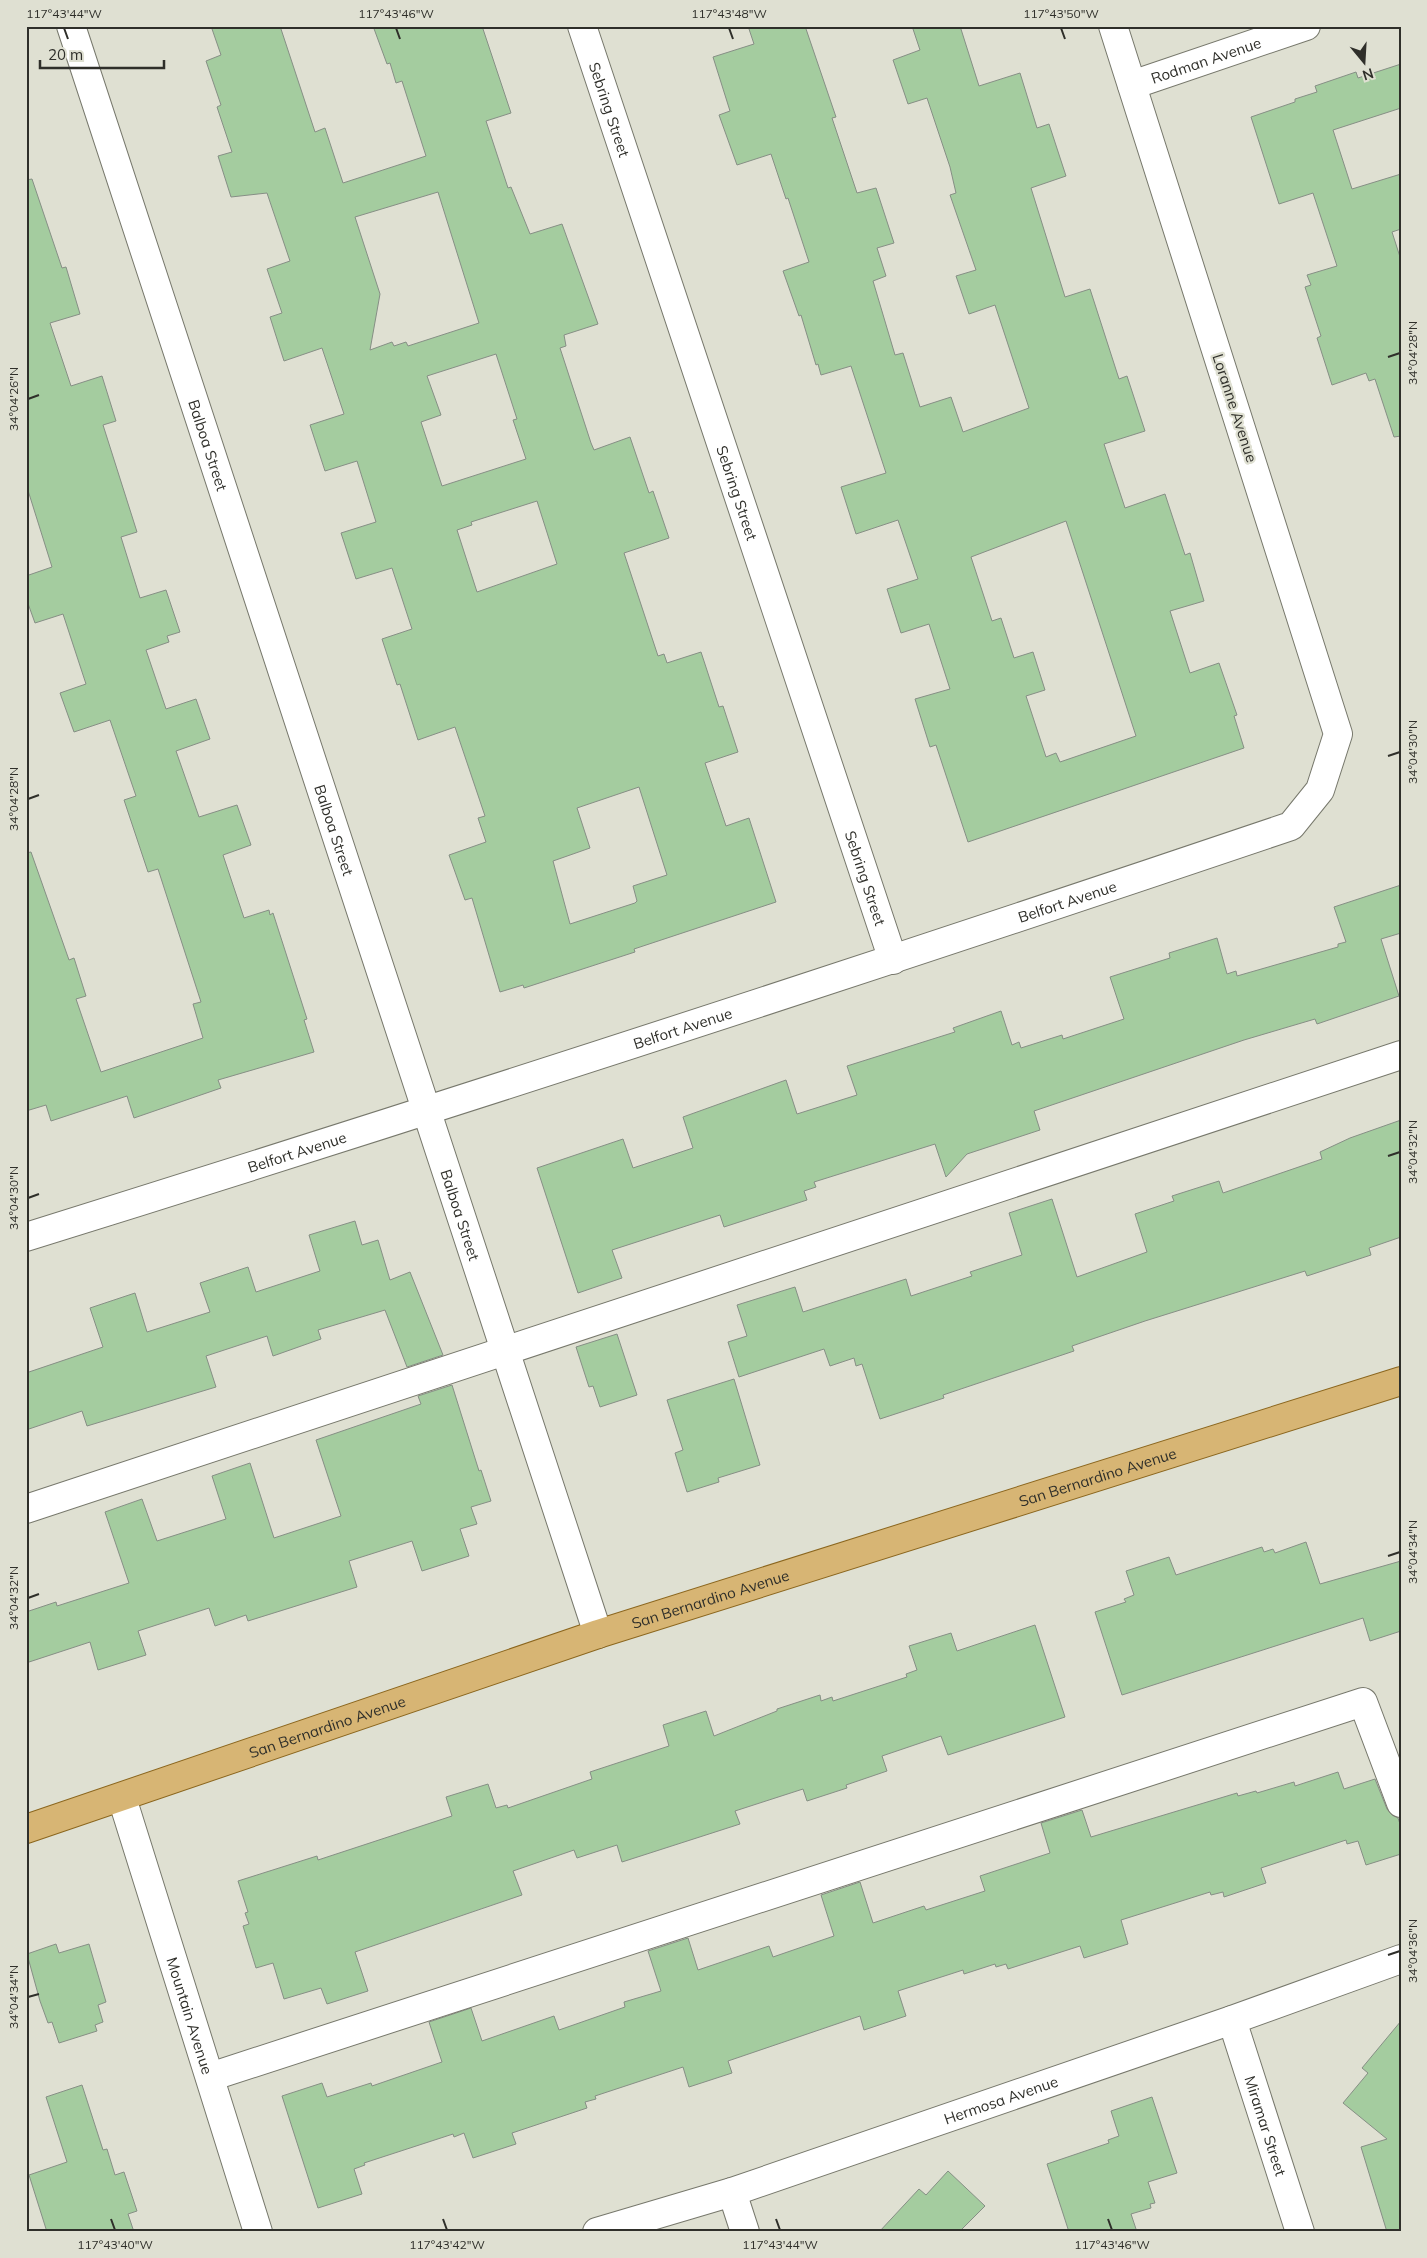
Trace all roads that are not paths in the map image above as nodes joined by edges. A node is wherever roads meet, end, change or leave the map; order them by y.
1 (71, 26) edge
2 (582, 26) edge
3 (1113, 26) edge
4 (1306, 26) edge
5 (1132, 85) junction
6 (1320, 790) joint
7 (892, 960) junction
8 (1401, 1055) edge
9 (428, 1111) junction
10 (26, 1238) edge
11 (506, 1350) junction
12 (1401, 1381) edge
13 (26, 1509) edge
14 (598, 1634) junction
15 (122, 1798) junction
16 (1401, 1803) edge
17 (26, 1830) edge
18 (1401, 1960) edge
19 (1232, 2020) junction
20 (210, 2077) junction
21 (732, 2192) junction
22 (258, 2232) edge
23 (597, 2232) edge
24 (745, 2232) edge
25 (1300, 2232) edge

1 - 9 street, Balboa Street
2 - 7 street, Sebring Street
3 - 5 street, Loranne Avenue
4 - 5 street, Rodman Avenue
5 - 6 street, Loranne Avenue
6 - 7 street, Belfort Avenue
7 - 9 street, Belfort Avenue
8 - 11 street
9 - 10 street, Belfort Avenue
9 - 11 street, Balboa Street
11 - 13 street
11 - 14 street, Balboa Street
12 - 14 main road, San Bernardino Avenue
14 - 15 main road, San Bernardino Avenue
15 - 17 main road, San Bernardino Avenue
15 - 20 street, Mountain Avenue
16 - 20 street
18 - 19 street, Hermosa Avenue
19 - 21 street, Hermosa Avenue
19 - 25 street, Miramar Street
20 - 22 street, Mountain Avenue
21 - 23 street, Hermosa Avenue
21 - 24 street

